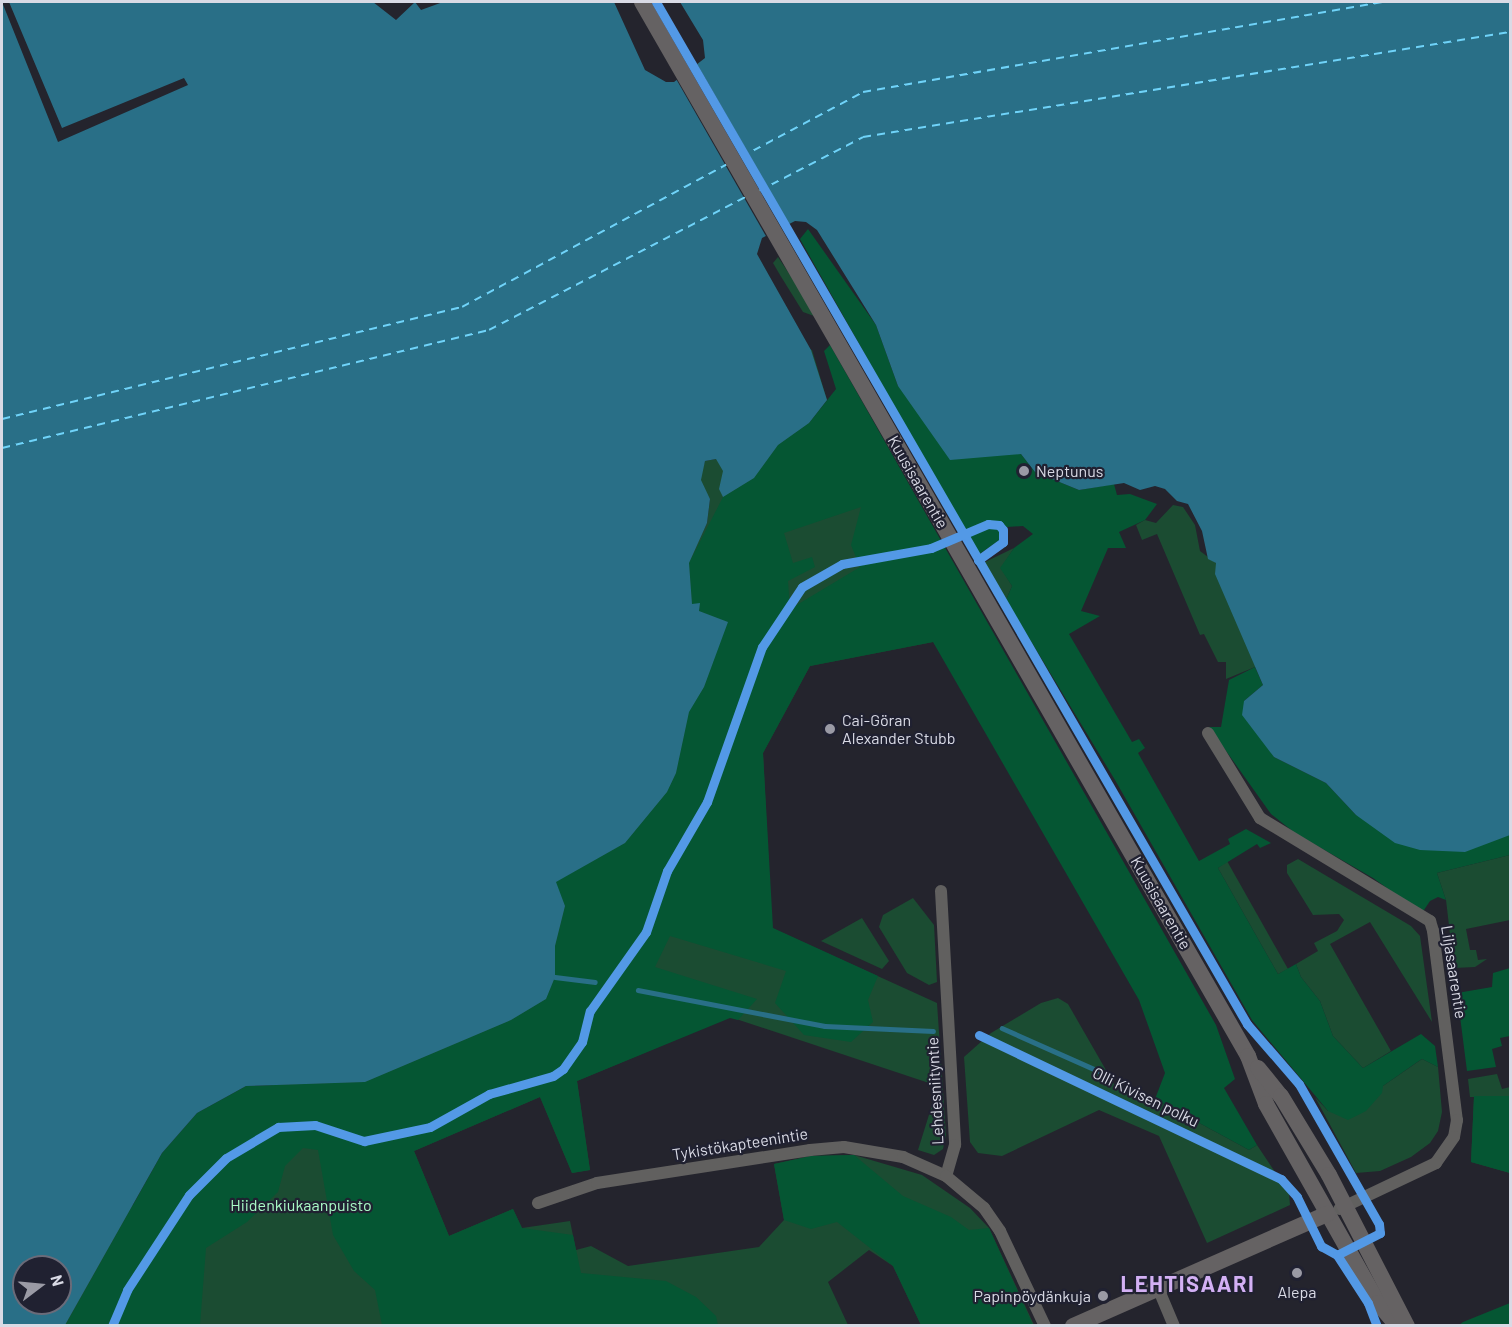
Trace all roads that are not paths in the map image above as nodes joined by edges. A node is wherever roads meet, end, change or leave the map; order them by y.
1 (642, 2) edge
2 (1208, 734) dead end
3 (941, 891) dead end
4 (1248, 1056) junction
5 (946, 1176) junction
6 (538, 1203) dead end
7 (1346, 1206) junction
8 (1328, 1214) junction
9 (1158, 1288) junction
10 (1045, 1326) edge
11 (1073, 1326) edge
12 (1174, 1326) edge
13 (1397, 1326) edge
14 (1407, 1326) edge

1 - 4 main road, Kuusisaarentie
2 - 7 street, Liljasaarentie
3 - 5 street, Lehdesniityntie
4 - 7 main road, Kuusisaarentie
4 - 8 main road, Kuusisaarentie
5 - 6 street, Tykistökapteenintie
5 - 10 street
7 - 8 street, Liljasaarentie
7 - 14 main road, Kuusisaarentie
8 - 9 main road
8 - 13 main road, Kuusisaarentie
9 - 11 main road
9 - 12 street

